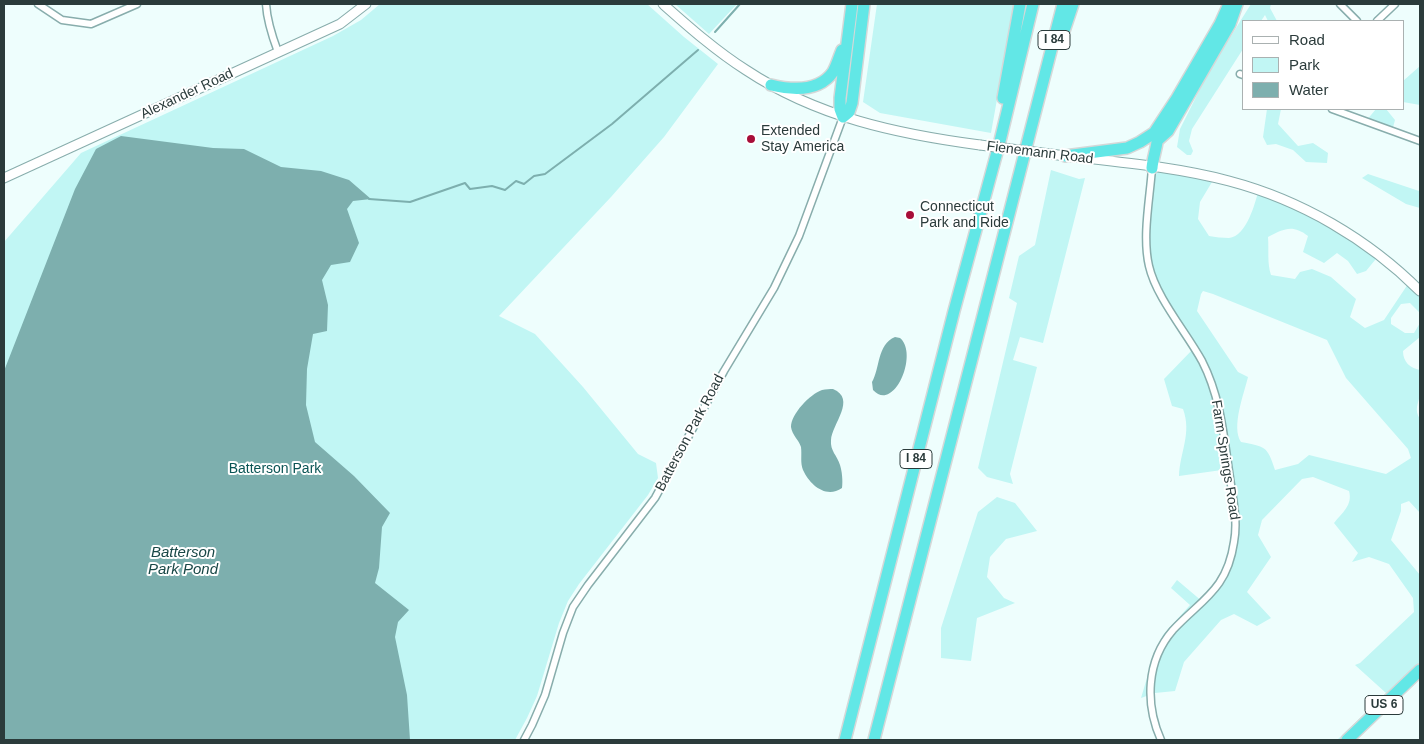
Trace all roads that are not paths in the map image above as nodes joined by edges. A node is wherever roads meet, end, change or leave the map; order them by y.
1 (38, 4) edge
2 (137, 4) edge
3 (266, 4) edge
4 (366, 4) edge
5 (663, 4) edge
6 (852, 4) edge
7 (864, 4) edge
8 (1020, 4) edge
9 (1033, 4) edge
10 (1063, 4) edge
11 (1073, 4) edge
12 (1228, 4) edge
13 (1237, 4) edge
14 (1340, 4) edge
15 (1395, 4) edge
16 (1356, 20) edge
17 (1378, 20) edge
18 (847, 40) junction
19 (278, 52) junction
20 (1045, 77) junction
21 (771, 85) junction
22 (1335, 110) edge
23 (843, 117) junction
24 (1159, 127) junction
25 (1158, 140) junction
26 (1420, 141) edge
27 (1065, 156) junction
28 (1152, 168) junction
29 (4, 178) edge
30 (990, 179) junction
31 (1420, 291) edge
32 (1420, 670) edge
33 (524, 740) edge
34 (844, 740) edge
35 (874, 740) edge
36 (1161, 740) edge
37 (1347, 740) edge

1 - 2 street
3 - 19 street
4 - 19 main road, Alexander Road
5 - 21 main road, Fienemann Road
6 - 18 highway
7 - 23 highway
8 - 30 highway
9 - 30 highway, I 84
10 - 20 highway, I 84
11 - 20 highway
12 - 24 highway
13 - 25 highway
14 - 16 street
15 - 17 street
18 - 21 highway
18 - 23 highway
19 - 29 main road, Alexander Road
20 - 35 highway, I 84
21 - 23 main road, Fienemann Road
22 - 26 street
23 - 27 main road, Fienemann Road, bridge
23 - 33 street, Batterson Park Road
24 - 25 highway
24 - 27 highway
25 - 28 highway
27 - 28 main road, Fienemann Road
28 - 31 main road, Fienemann Road
28 - 36 street, Farm Springs Road
30 - 34 highway, I 84
32 - 37 highway, US 6

